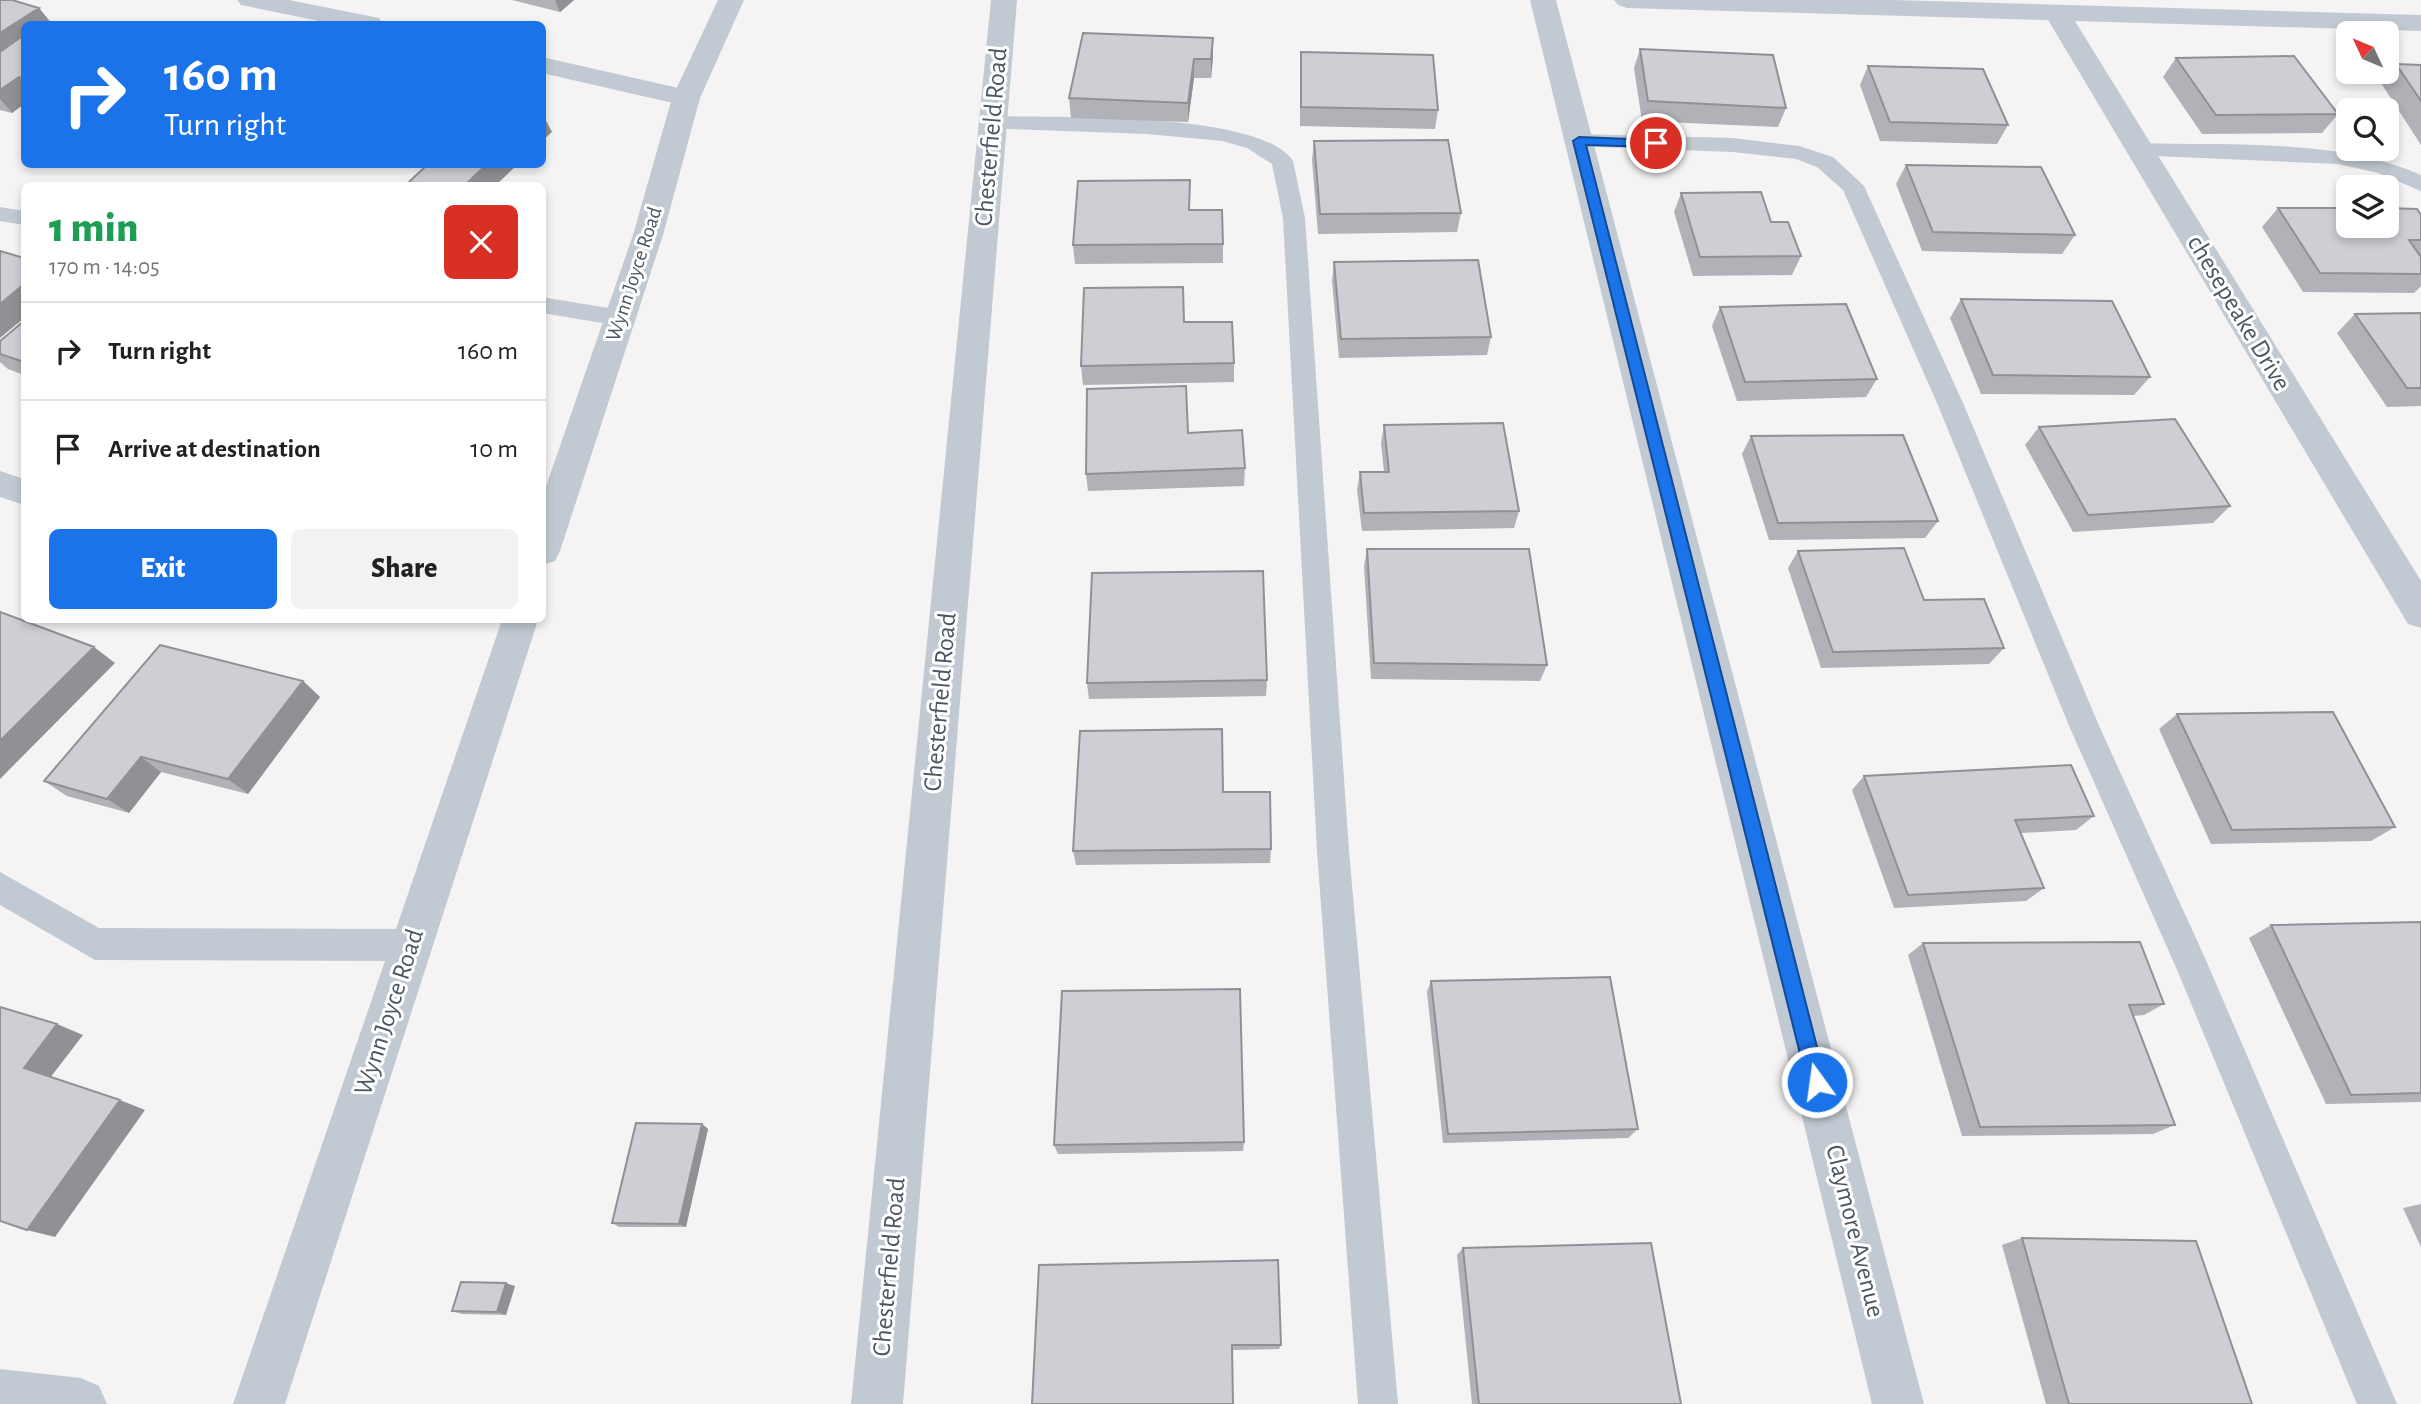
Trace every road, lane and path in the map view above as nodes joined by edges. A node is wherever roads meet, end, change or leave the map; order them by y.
1 (250, 0) edge
2 (731, 0) edge
3 (1004, 0) edge
4 (1544, 0) edge
5 (1627, 0) edge
6 (2057, 13) junction
7 (355, 21) edge
8 (2421, 23) edge
9 (546, 66) edge
10 (686, 98) junction
11 (992, 123) junction
12 (1579, 141) junction
13 (2140, 150) junction
14 (2421, 184) edge
15 (0, 214) edge
16 (21, 218) edge
17 (546, 306) edge
18 (620, 318) junction
19 (0, 484) edge
20 (21, 491) edge
21 (546, 539) edge
22 (2421, 613) edge
23 (519, 623) edge
24 (0, 887) edge
25 (411, 945) junction
26 (0, 1395) edge
27 (81, 1404) edge
28 (259, 1404) edge
29 (877, 1404) edge
30 (1378, 1404) edge
31 (1898, 1404) edge
32 (2377, 1404) edge

1 - 7 street
2 - 10 street, Wynn Joyce Road
3 - 11 street, Chesterfield Road
4 - 12 street, Claymore Avenue
5 - 6 street
6 - 8 street
6 - 13 street, chesepeake Drive
9 - 10 street
10 - 18 street, Wynn Joyce Road
11 - 29 street, Chesterfield Road
11 - 30 lane
12 - 31 street, Claymore Avenue
12 - 32 lane
13 - 14 lane
13 - 22 street, chesepeake Drive
15 - 16 lane
17 - 18 lane
18 - 21 street, Wynn Joyce Road
19 - 20 street
23 - 25 street, Wynn Joyce Road
24 - 25 lane
25 - 28 street, Wynn Joyce Road
26 - 27 street

